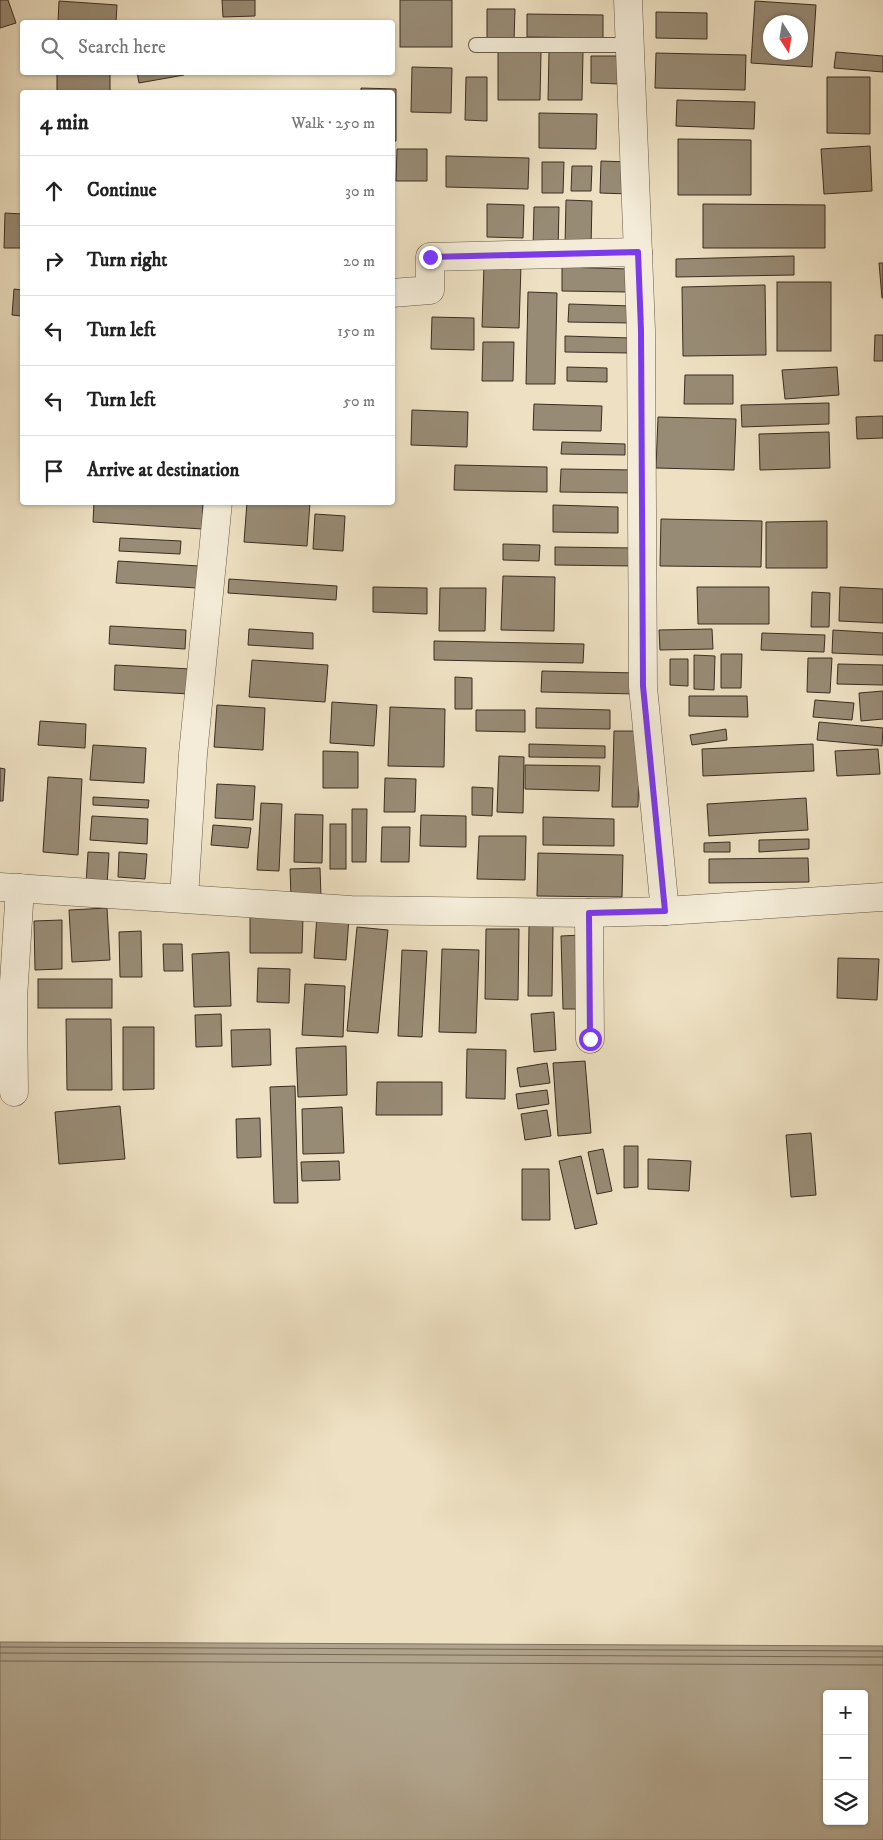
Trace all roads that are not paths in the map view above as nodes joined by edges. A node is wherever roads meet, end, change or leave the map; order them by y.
1 (628, 0) edge
2 (476, 45) dead end
3 (630, 45) junction
4 (638, 252) junction
5 (395, 293) edge
6 (218, 505) edge
7 (10, 887) edge
8 (883, 897) edge
9 (184, 898) junction
10 (665, 911) junction
11 (589, 913) junction
12 (590, 1039) dead end
13 (14, 1092) dead end

1 - 3 street
2 - 3 lane
3 - 4 street
4 - 5 street
4 - 10 street
6 - 9 street
7 - 9 street
7 - 13 street
8 - 10 street
9 - 11 street
10 - 11 street
11 - 12 street

